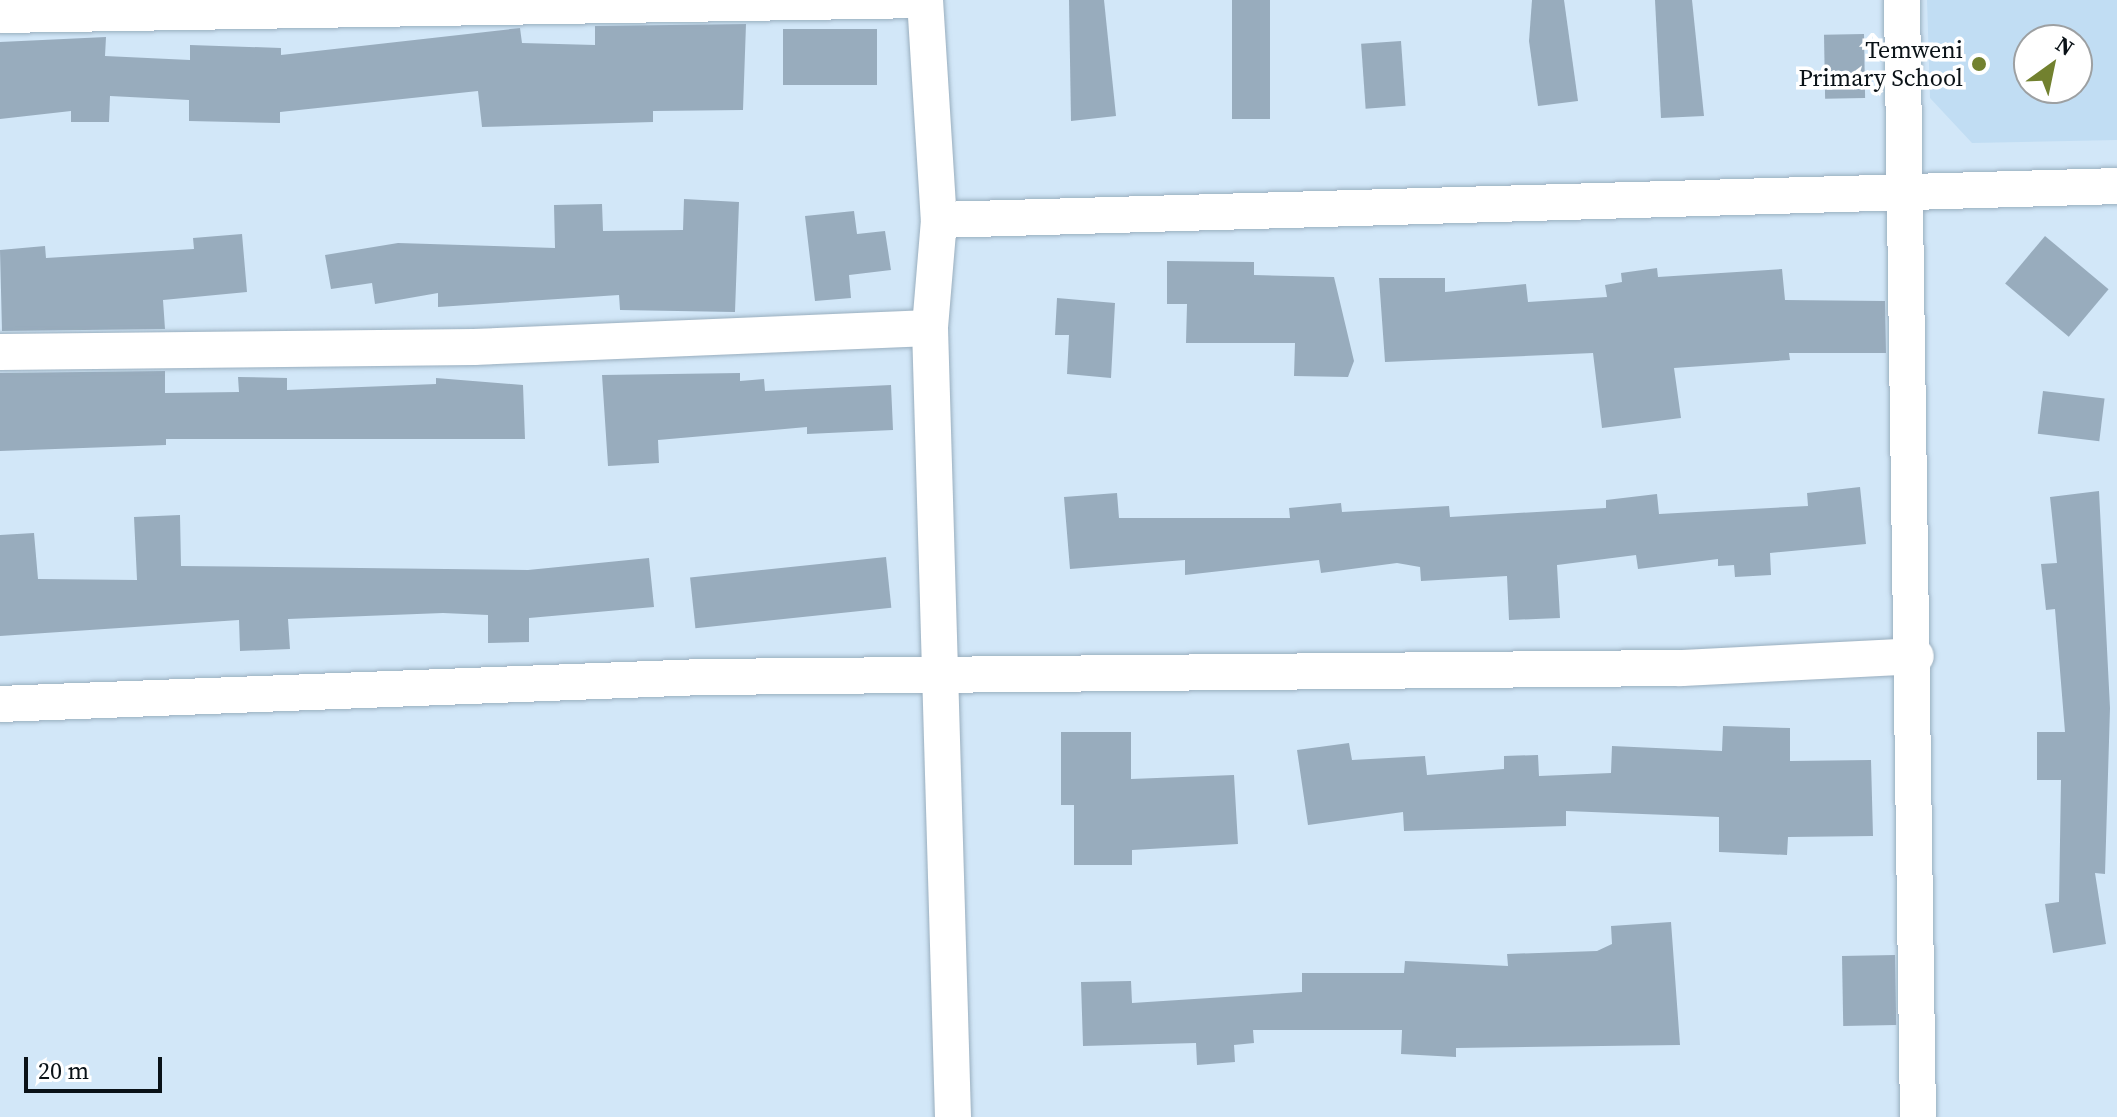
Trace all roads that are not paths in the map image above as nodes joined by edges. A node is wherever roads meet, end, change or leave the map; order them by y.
1 (925, 0) edge
2 (1902, 0) edge
3 (0, 15) edge
4 (2117, 186) edge
5 (1907, 189) junction
6 (939, 220) junction
7 (930, 328) junction
8 (0, 352) edge
9 (1916, 656) junction
10 (938, 674) junction
11 (0, 704) edge
12 (953, 1117) edge
13 (1918, 1117) edge

1 - 3 street
1 - 6 street
2 - 5 street
4 - 5 street
5 - 6 street
5 - 9 street
6 - 7 street
7 - 8 street
7 - 10 street
9 - 10 street
9 - 13 street
10 - 11 street
10 - 12 street

